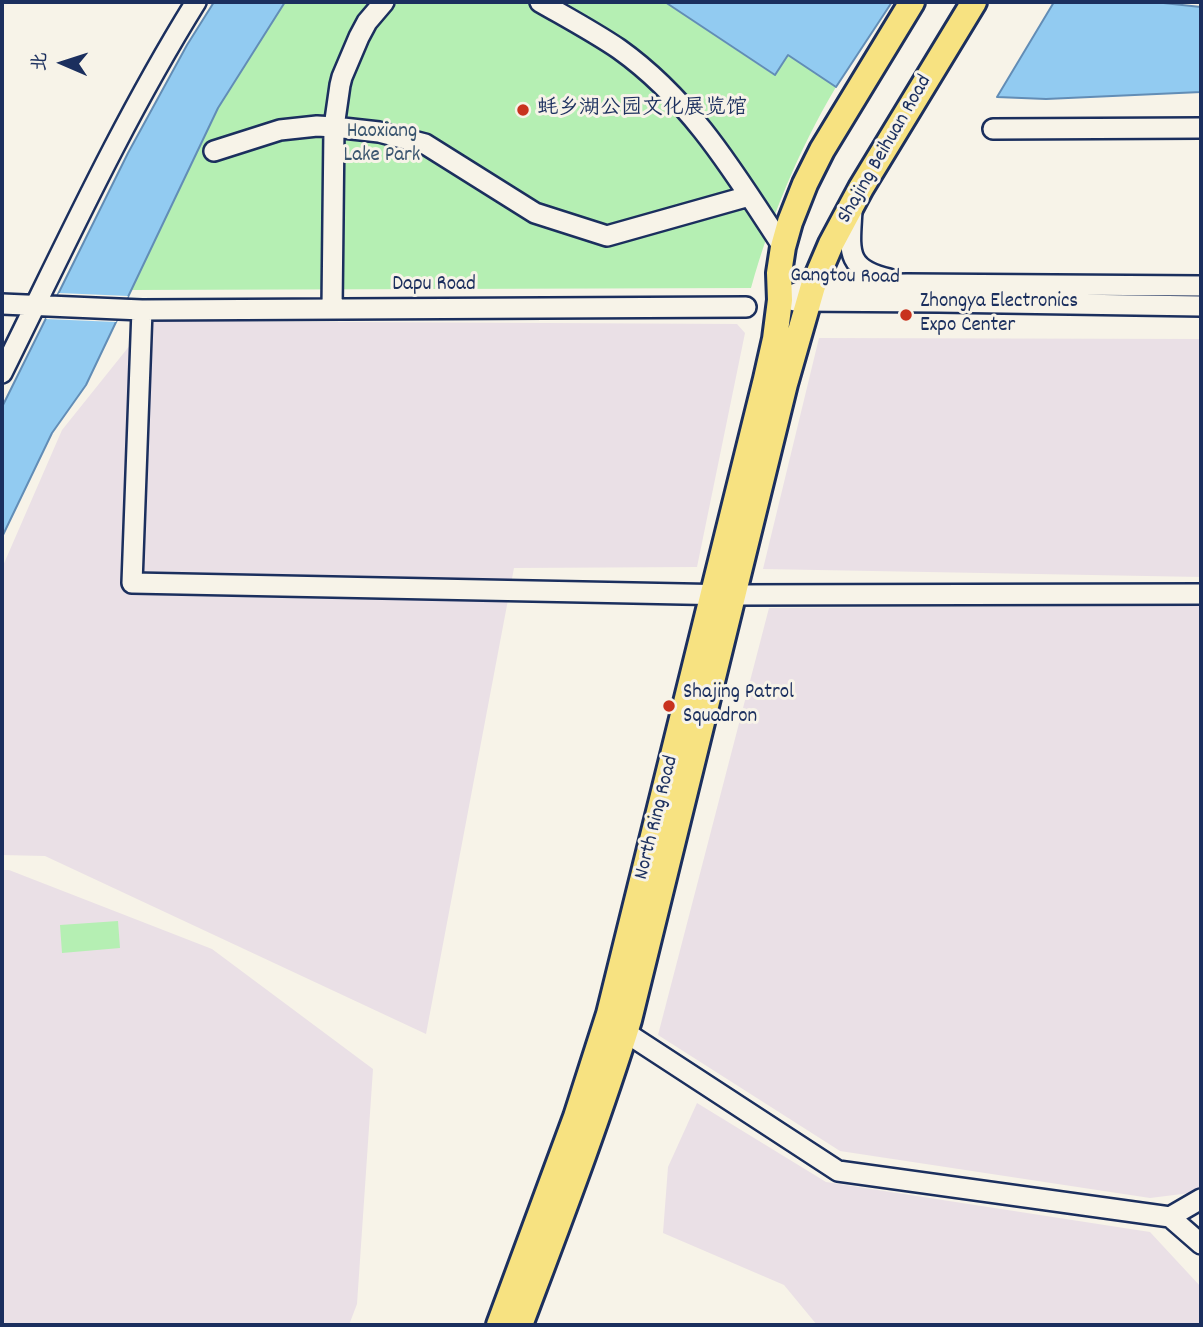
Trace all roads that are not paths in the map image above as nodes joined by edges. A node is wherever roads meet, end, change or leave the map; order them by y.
1 (196, 2) edge
2 (384, 2) edge
3 (540, 2) edge
4 (912, 2) edge
5 (974, 2) edge
6 (334, 127) junction
7 (1201, 128) edge
8 (993, 129) dead end
9 (214, 151) dead end
10 (749, 196) junction
11 (852, 206) junction
12 (783, 247) junction
13 (907, 284) junction
14 (1201, 286) edge
15 (810, 294) junction
16 (780, 300) junction
17 (2, 304) edge
18 (44, 306) junction
19 (1201, 306) edge
20 (746, 307) dead end
21 (132, 309) junction
22 (332, 309) junction
23 (2, 373) edge
24 (723, 594) junction
25 (1201, 594) edge
26 (625, 1032) junction
27 (1201, 1199) edge
28 (1170, 1217) junction
29 (1201, 1244) edge
30 (499, 1325) edge
31 (520, 1325) edge

1 - 18 street
2 - 6 street
3 - 10 street
4 - 12 main road
5 - 11 main road, Shajing Beihuan Road
6 - 9 street
6 - 10 street
6 - 22 street
7 - 8 street
10 - 12 street
11 - 13 street
11 - 15 main road, Shajing Beihuan Road
12 - 16 main road
13 - 14 street, Gangtou Road
13 - 15 street, Gangtou Road
15 - 16 street, Gangtou Road
15 - 19 street, Gangtou Road
15 - 24 main road, North Ring Road
16 - 24 main road, North Ring Road
17 - 18 street
18 - 21 street, Dapu Road
18 - 23 street
20 - 22 street, Dapu Road
21 - 22 street, Dapu Road
21 - 24 street
24 - 25 street
24 - 26 main road, North Ring Road
24 - 30 main road, North Ring Road
26 - 28 street
26 - 31 main road, North Ring Road
27 - 28 street
28 - 29 street

